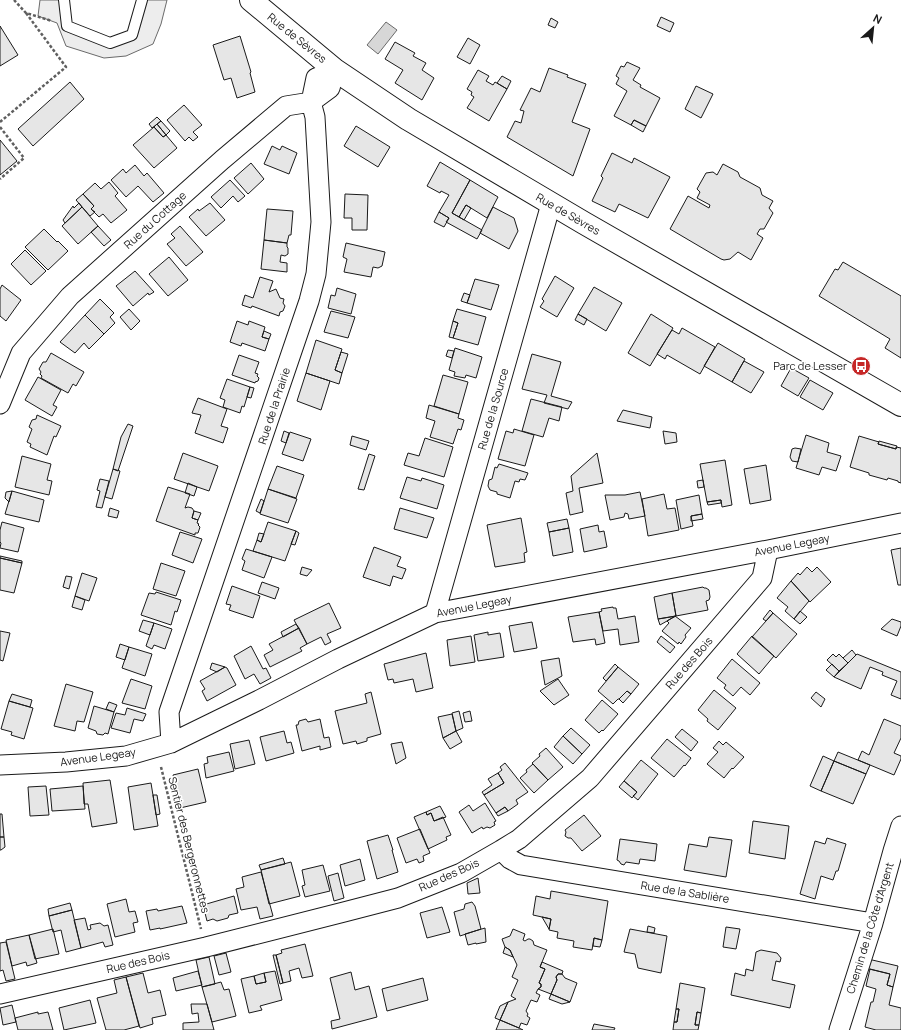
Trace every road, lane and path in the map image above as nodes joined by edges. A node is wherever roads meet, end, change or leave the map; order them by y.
1 (14, 0) edge
2 (64, 0) edge
3 (142, 0) edge
4 (251, 0) edge
5 (26, 13) junction
6 (67, 26) junction
7 (335, 70) junction
8 (311, 102) junction
9 (0, 122) edge
10 (0, 127) edge
11 (0, 179) edge
12 (551, 204) junction
13 (0, 404) edge
14 (901, 406) edge
15 (901, 523) edge
16 (768, 550) junction
17 (435, 613) junction
18 (164, 745) junction
19 (0, 766) edge
20 (901, 826) edge
21 (501, 850) junction
22 (873, 923) junction
23 (206, 947) junction
24 (0, 994) edge
25 (839, 1030) edge

1 - 5 path
2 - 6 lane
3 - 6 lane
4 - 7 main road, Rue de Sèvres
5 - 6 path
5 - 9 path
7 - 8 street
7 - 12 main road, Rue de Sèvres
8 - 13 street, Rue du Cottage
8 - 18 street, Rue de la Prairie
10 - 11 path
12 - 14 main road, Rue de Sèvres
12 - 17 street, Rue de la Source
15 - 16 street, Avenue Legeay
16 - 17 street, Avenue Legeay
16 - 21 street, Rue des Bois
17 - 18 street, Avenue Legeay
18 - 19 street, Avenue Legeay
18 - 23 path, Sentier des Bergeronnettes
20 - 22 street, Chemin de la Côte d'Argent
21 - 22 street, Rue de la Sablière
21 - 23 street, Rue des Bois
22 - 25 street, Chemin de la Côte d'Argent
23 - 24 street, Rue des Bois

